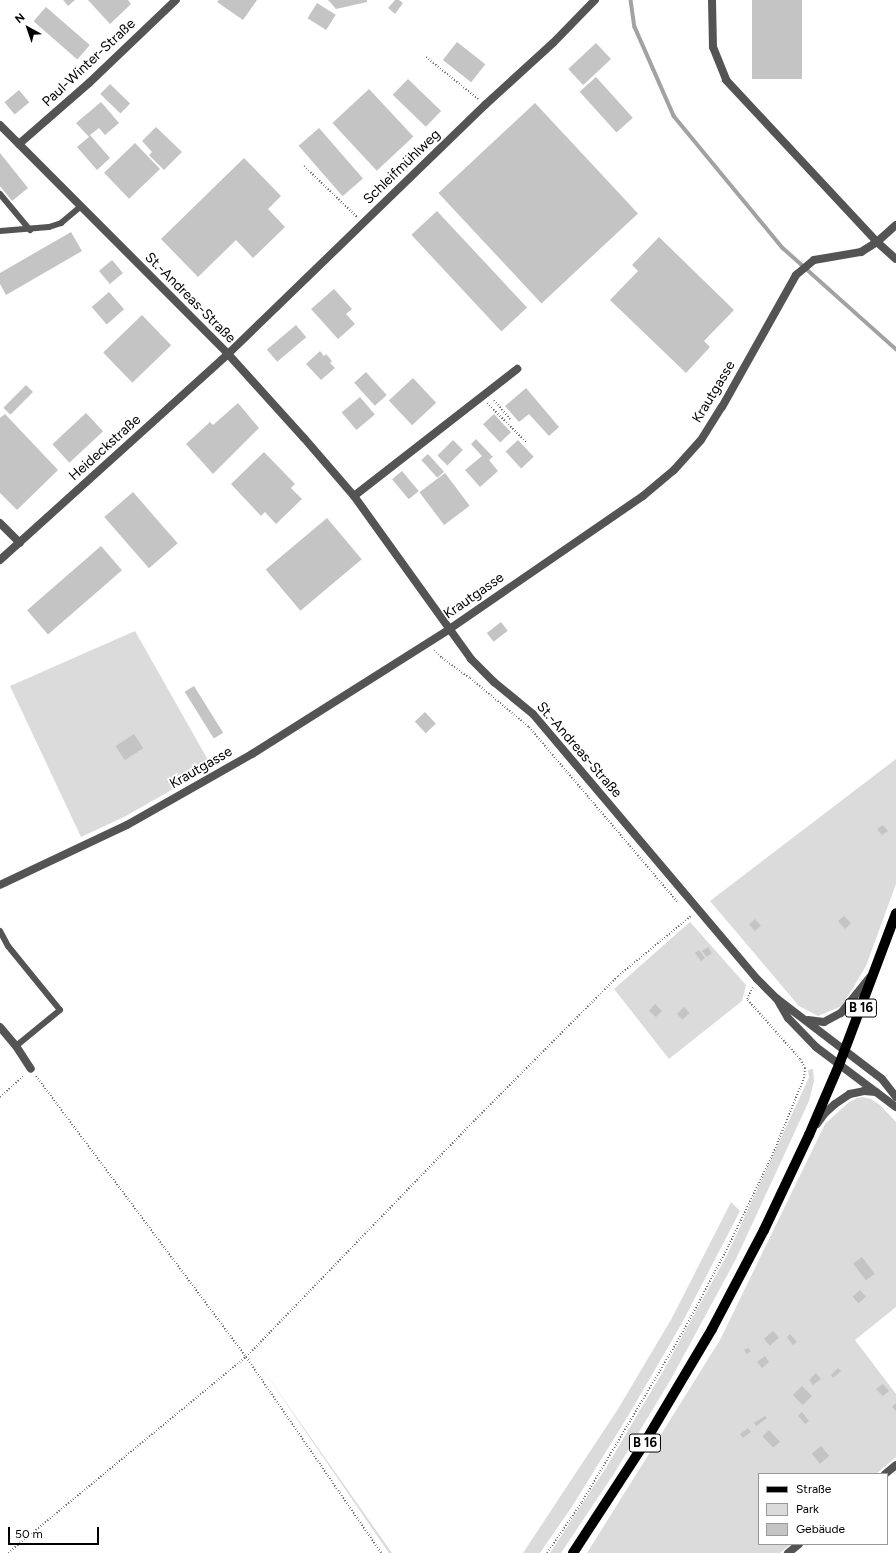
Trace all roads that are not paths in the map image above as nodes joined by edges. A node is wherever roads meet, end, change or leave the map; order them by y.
1 (176, 0) edge
2 (595, 0) edge
3 (712, 0) edge
4 (0, 125) edge
5 (19, 144) junction
6 (0, 194) edge
7 (81, 206) junction
8 (896, 225) edge
9 (30, 230) junction
10 (0, 231) edge
11 (878, 242) junction
12 (896, 258) edge
13 (228, 354) junction
14 (517, 369) dead end
15 (354, 496) junction
16 (0, 523) edge
17 (20, 543) junction
18 (0, 560) edge
19 (448, 630) junction
20 (0, 885) edge
21 (896, 913) edge
22 (0, 931) edge
23 (878, 966) junction
24 (776, 998) junction
25 (807, 1020) junction
26 (0, 1027) edge
27 (16, 1046) junction
28 (845, 1050) junction
29 (840, 1065) junction
30 (31, 1069) road end
31 (876, 1092) junction
32 (896, 1098) edge
33 (896, 1107) edge
34 (809, 1135) junction
35 (896, 1465) edge
36 (886, 1473) edge
37 (798, 1545) edge
38 (573, 1553) edge
39 (788, 1553) edge

1 - 5 street, Paul-Winter-Straße
2 - 13 street, Schleifmühlweg
3 - 11 street
4 - 5 street, St.-Andreas-Straße
5 - 7 street, St.-Andreas-Straße
6 - 9 lane
7 - 9 lane
7 - 13 street, St.-Andreas-Straße
8 - 11 street, Krautgasse
9 - 10 lane
11 - 12 street
11 - 19 street, Krautgasse
13 - 15 street, St.-Andreas-Straße
13 - 17 street, Heideckstraße
14 - 15 street
15 - 19 street, St.-Andreas-Straße
16 - 17 street
17 - 18 street, Heideckstraße
19 - 20 street, Krautgasse
19 - 24 street, St.-Andreas-Straße
21 - 23 main road, B 16
22 - 27 lane
23 - 25 street
23 - 28 main road, B 16
24 - 25 street
24 - 29 street
25 - 28 street
26 - 27 street
27 - 30 street
28 - 29 main road, B 16
28 - 32 street
29 - 31 street
29 - 34 main road, B 16
31 - 33 street
31 - 34 street
34 - 38 main road, B 16
35 - 36 street
37 - 39 street

